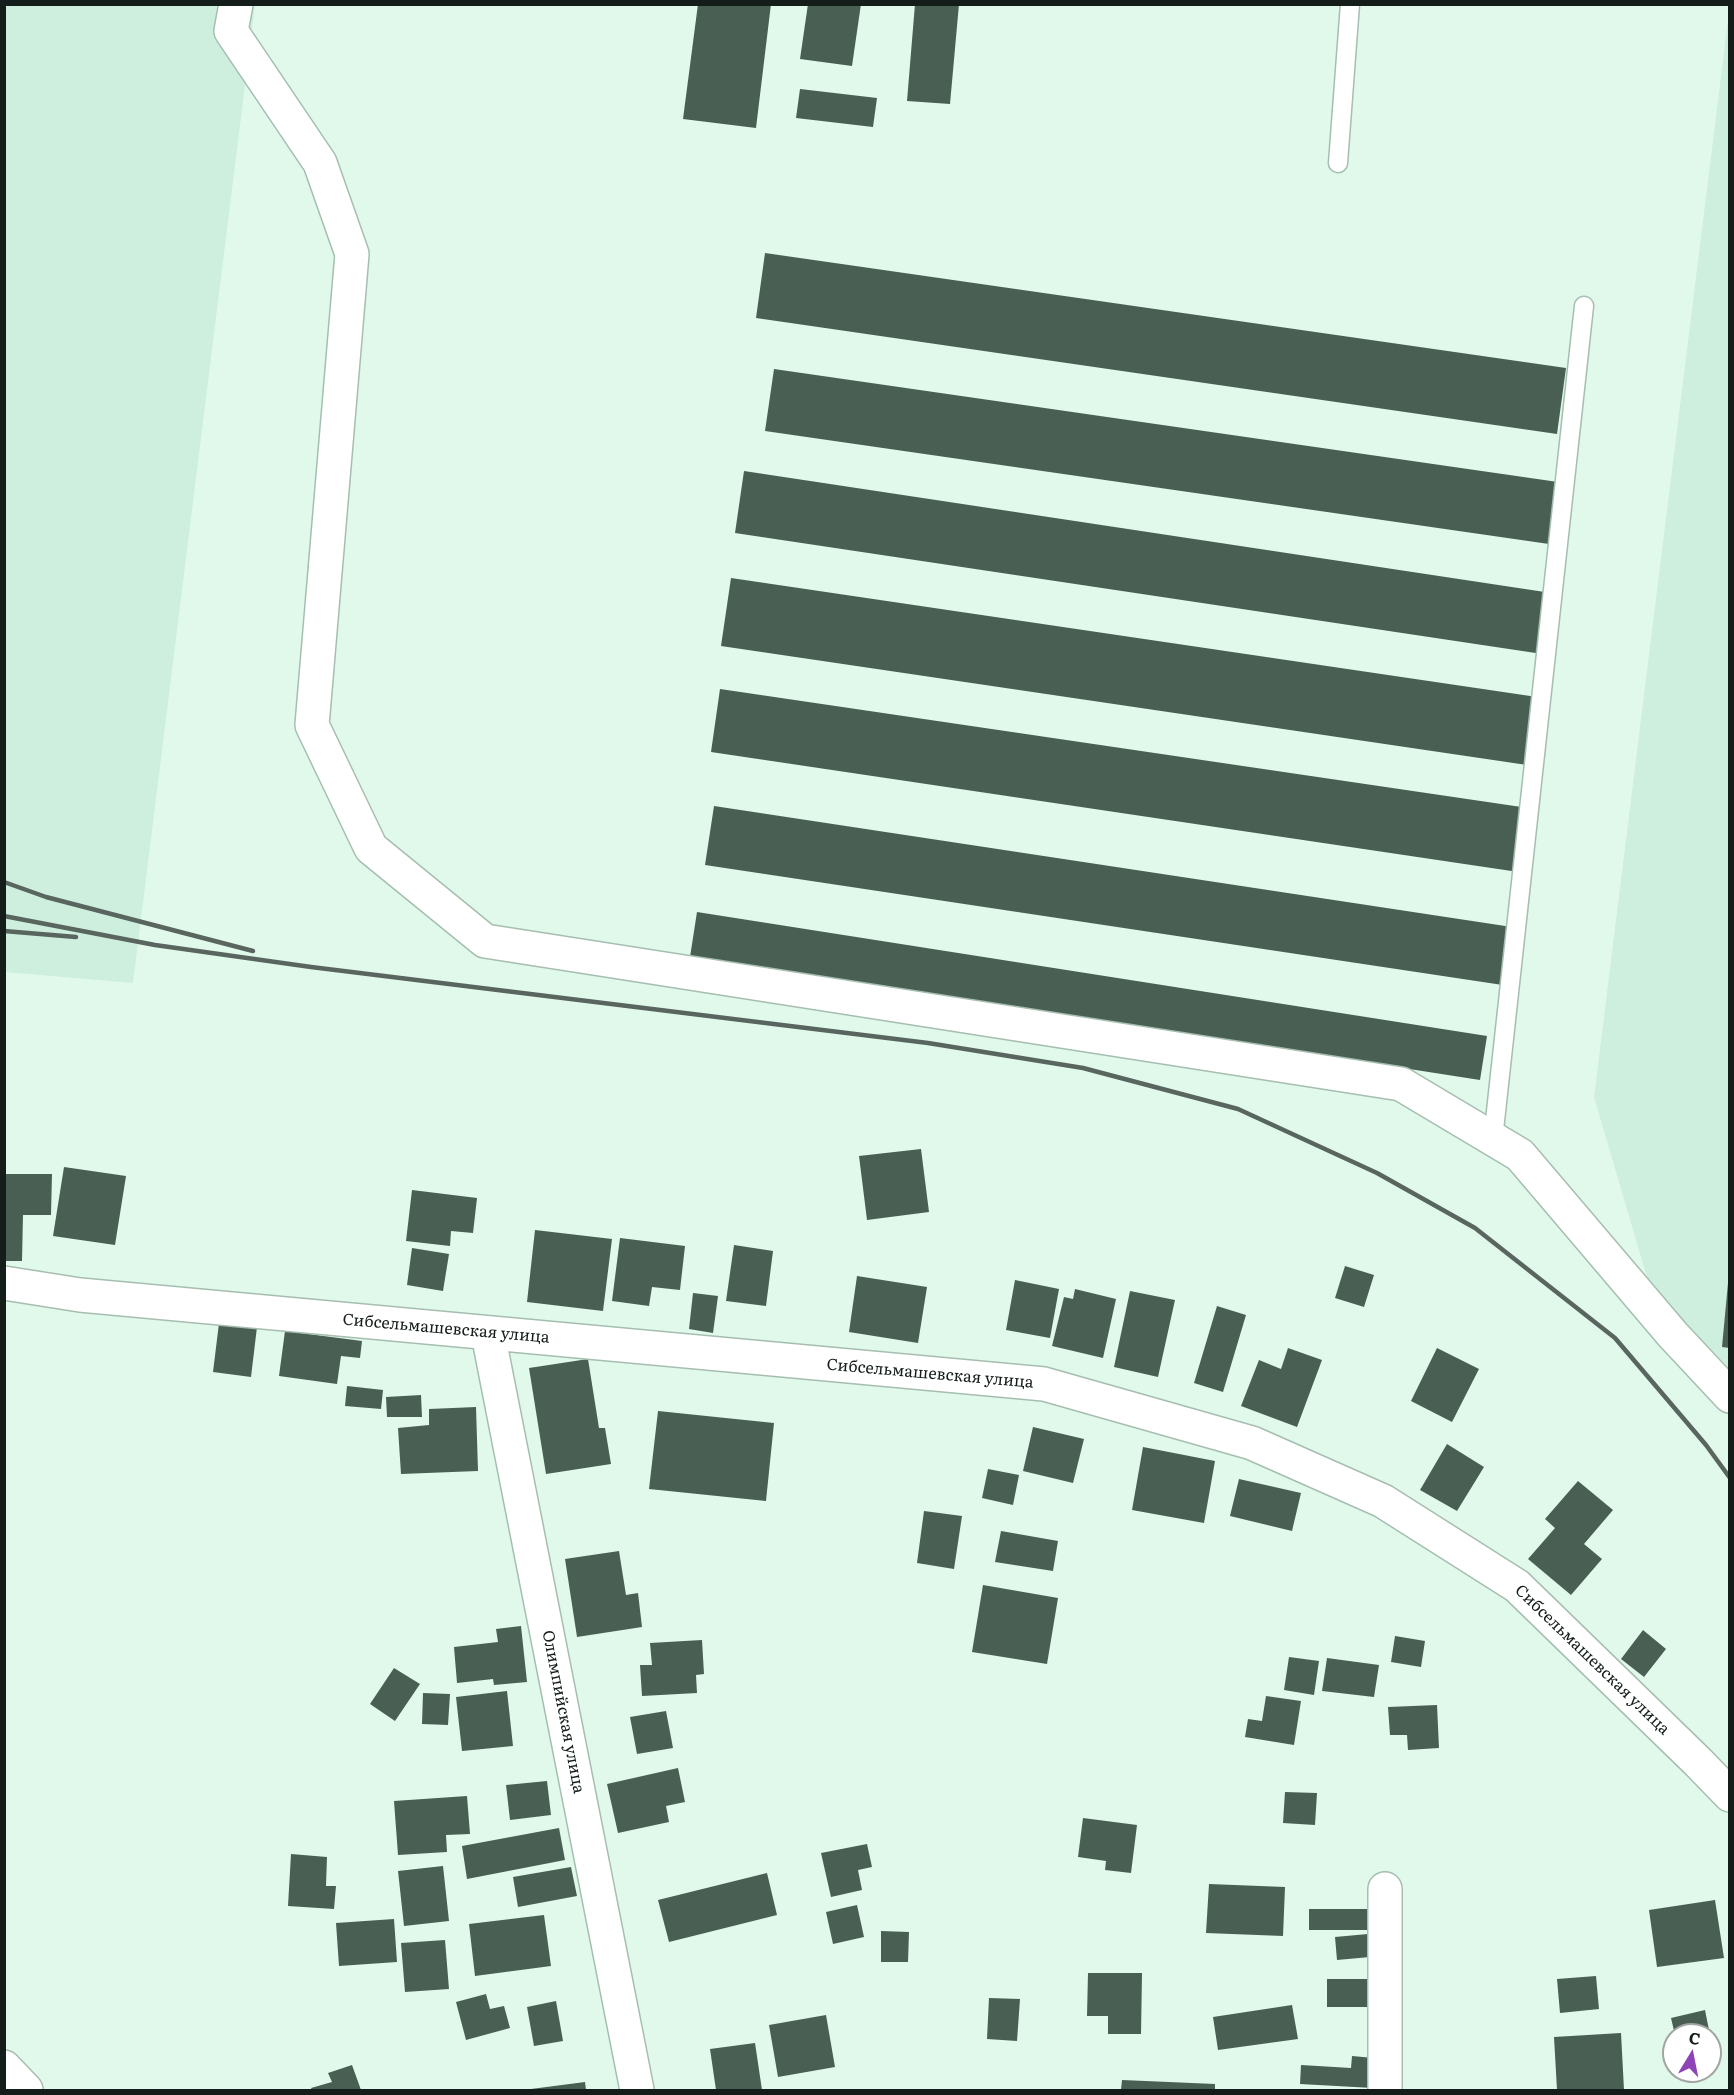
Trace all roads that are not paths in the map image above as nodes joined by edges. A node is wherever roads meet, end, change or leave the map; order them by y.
1 (236, 4) edge
2 (1350, 4) edge
3 (1338, 163) dead end
4 (1584, 306) dead end
5 (1493, 1139) junction
6 (4, 1283) edge
7 (488, 1334) junction
8 (1730, 1396) edge
9 (1730, 1795) edge
10 (1385, 1889) dead end
11 (4, 2067) edge
12 (26, 2091) edge
13 (637, 2091) edge
14 (1385, 2091) edge

1 - 5 street
2 - 3 lane
4 - 5 lane
5 - 8 street
6 - 7 street, Сибсельмашевская улица
7 - 9 street, Сибсельмашевская улица
7 - 13 street, Олимпийская улица
10 - 14 street
11 - 12 street

